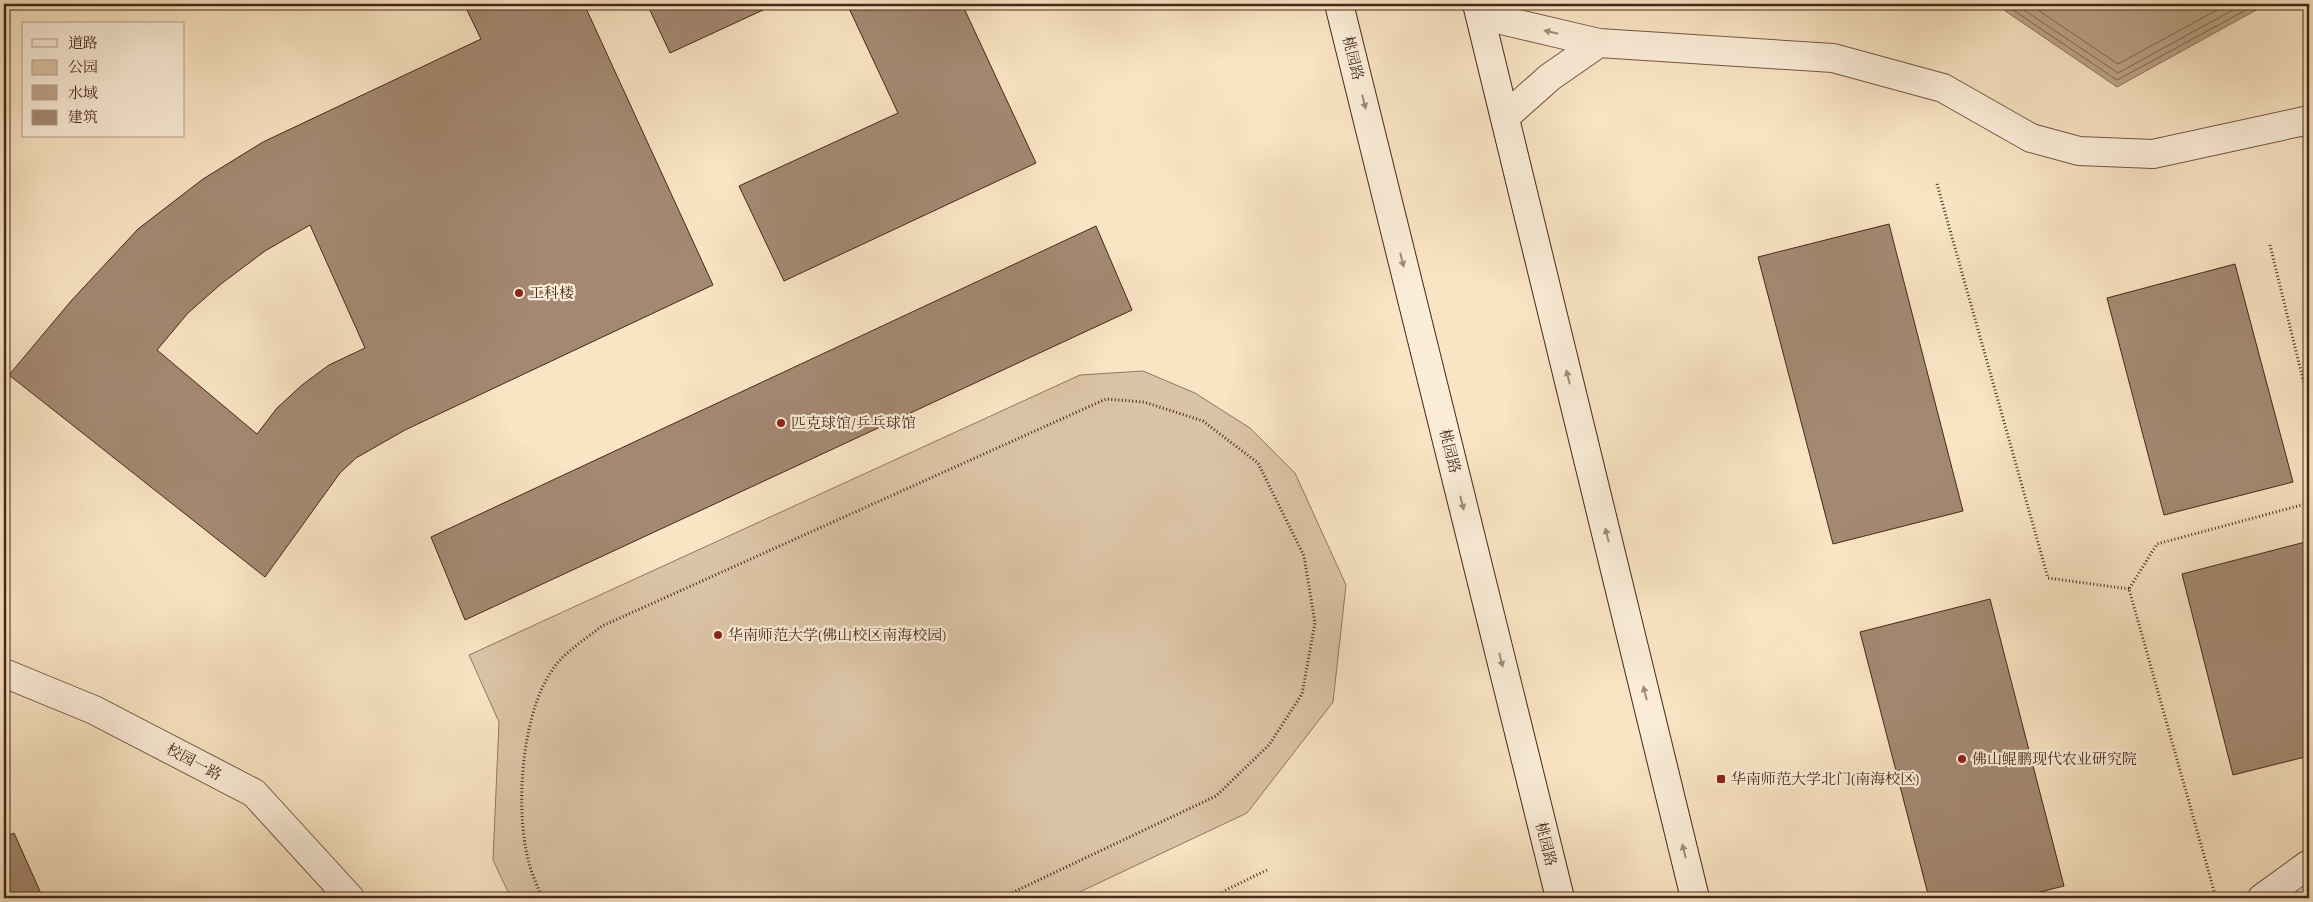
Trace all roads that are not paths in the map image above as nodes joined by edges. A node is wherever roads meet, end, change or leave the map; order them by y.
1 (1339, 4) edge
2 (1479, 10) edge
3 (1599, 43) junction
4 (1505, 117) junction
5 (2309, 120) edge
6 (4, 672) edge
7 (2309, 864) edge
8 (350, 898) edge
9 (1560, 898) edge
10 (1695, 898) edge
11 (2262, 898) edge

1 -> 9 main road, 桃园路
3 -> 2 main road
2 - 4 main road
3 - 4 main road
3 - 5 main road
10 -> 4 main road
6 - 8 main road, 校园一路
7 - 11 main road

